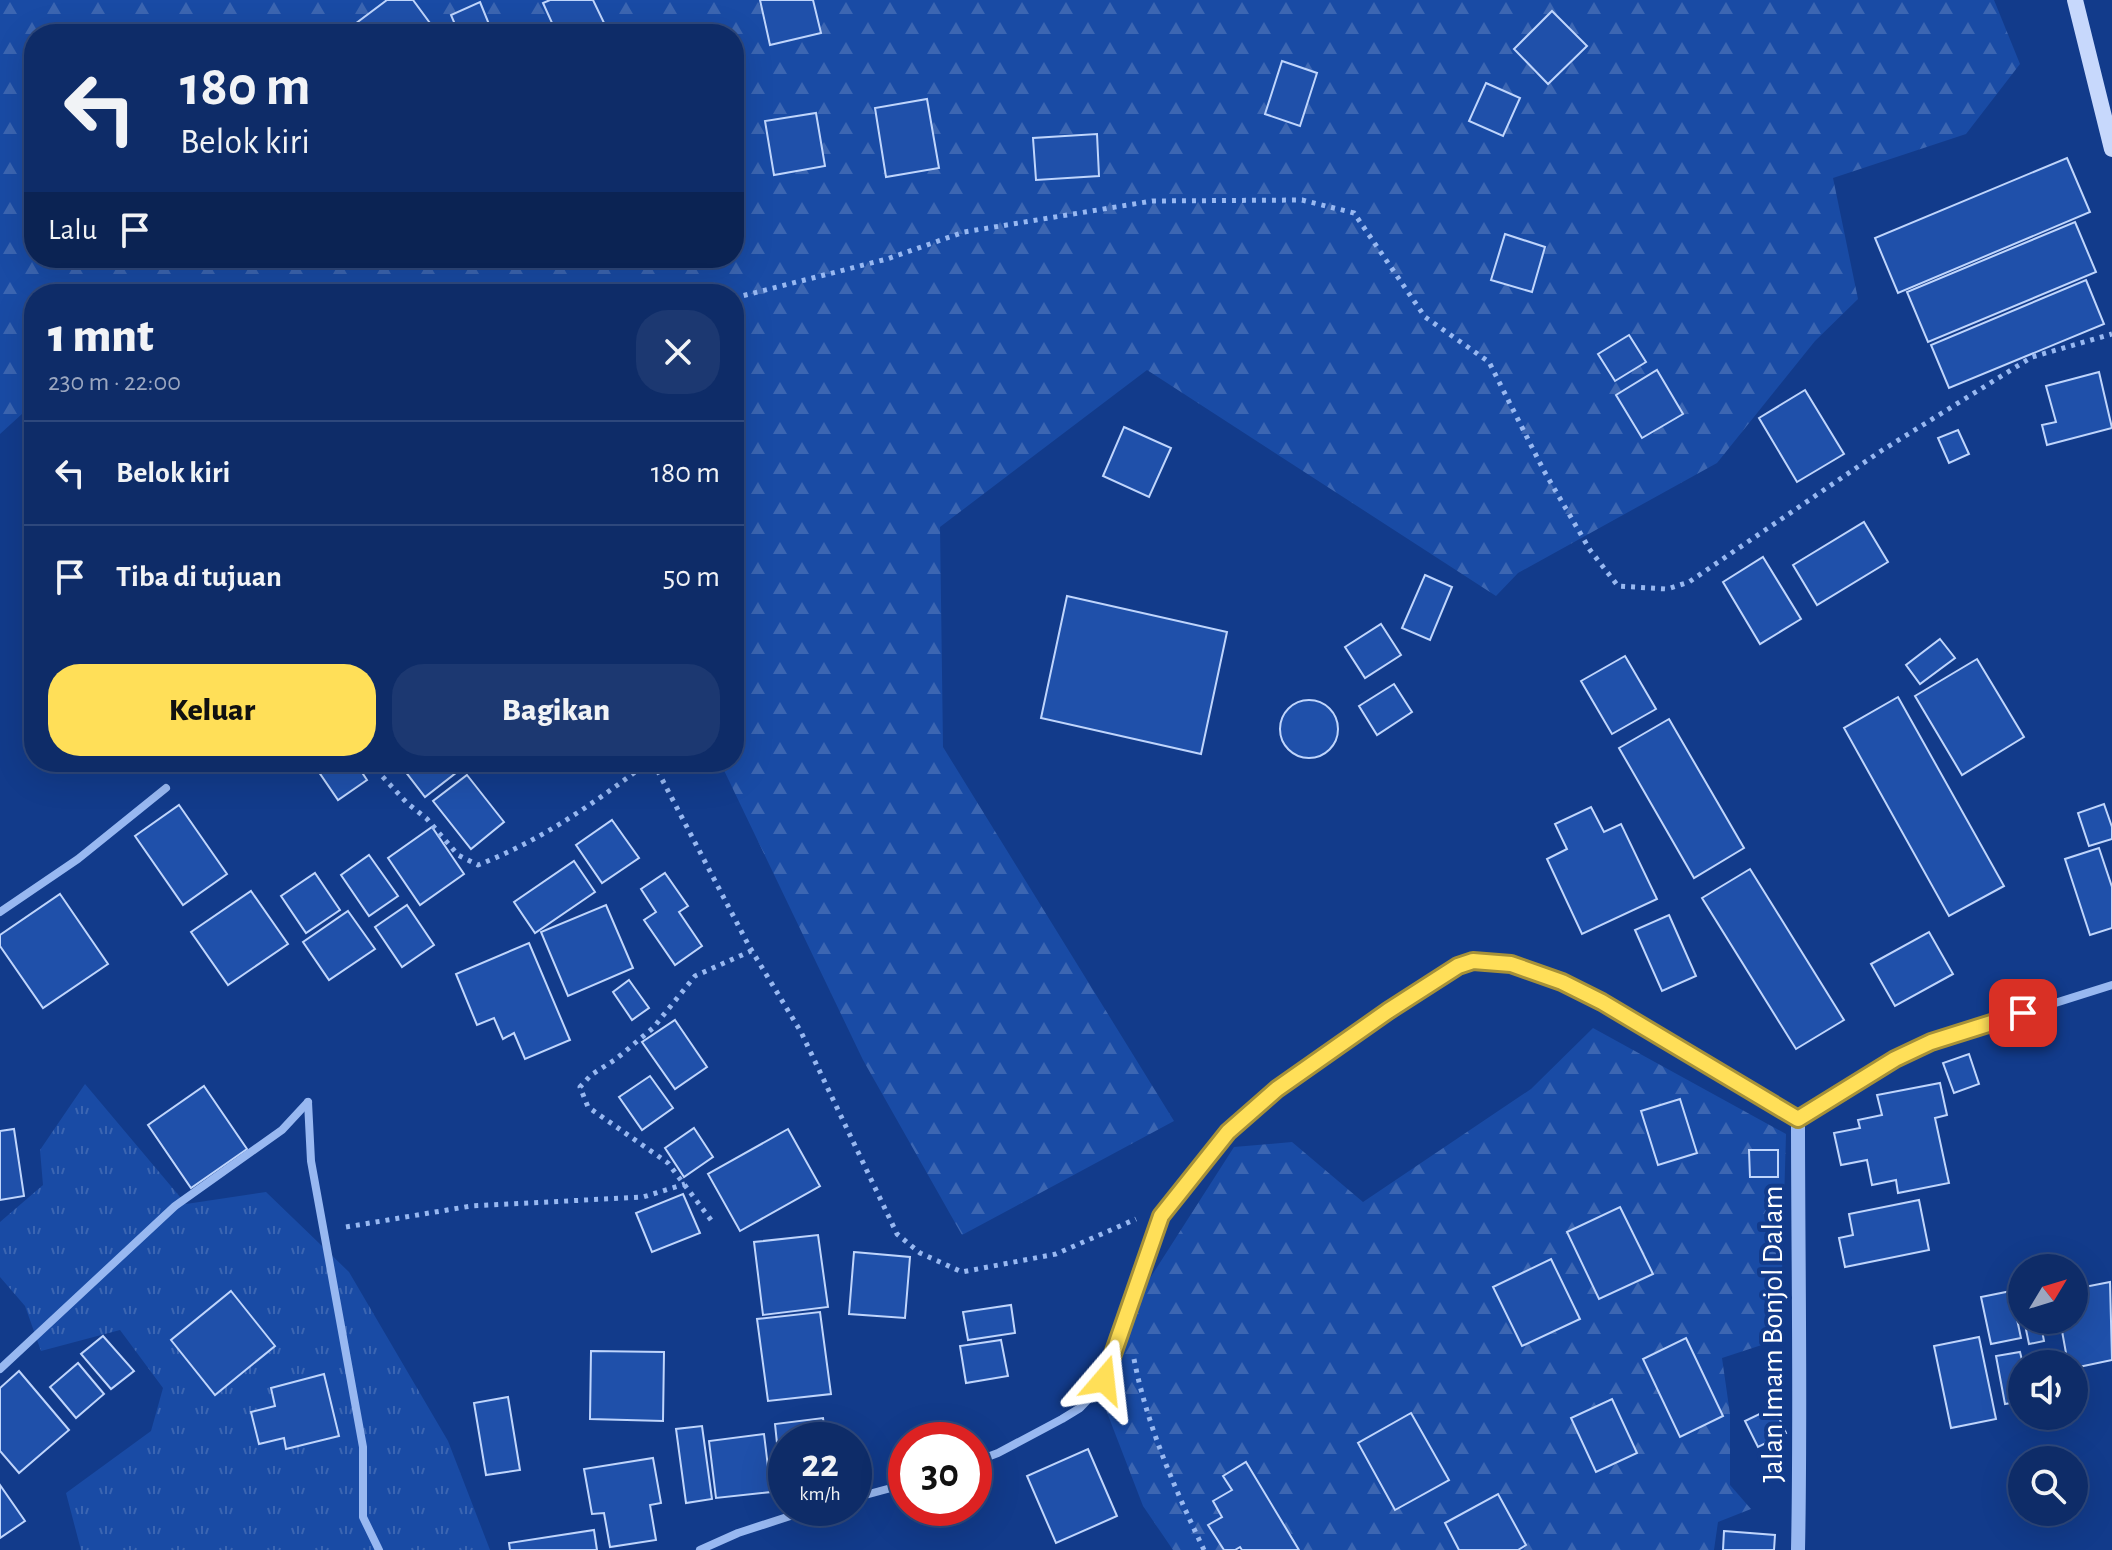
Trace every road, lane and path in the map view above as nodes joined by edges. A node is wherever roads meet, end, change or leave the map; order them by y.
1 (2075, 0) edge
2 (2112, 149) edge
3 (744, 295) edge
4 (2112, 334) edge
5 (378, 772) edge
6 (636, 772) edge
7 (655, 772) edge
8 (166, 788) dead end
9 (0, 912) edge
10 (751, 951) junction
11 (2112, 985) edge
12 (1798, 1119) junction
13 (685, 1184) junction
14 (1170, 1204) junction
15 (711, 1220) dead end
16 (324, 1231) junction
17 (1125, 1315) junction
18 (0, 1369) edge
19 (992, 1455) edge
20 (768, 1523) edge
21 (379, 1550) edge
22 (700, 1550) edge
23 (1204, 1550) edge
24 (1798, 1550) edge

1 - 2 main road
3 - 4 path
5 - 6 path
7 - 10 path
8 - 9 street
10 - 13 path
10 - 14 path
11 - 12 street
12 - 14 street
12 - 24 street, Jalan Imam Bonjol Dalam
13 - 15 path
13 - 16 path
14 - 17 street
16 - 18 street
16 - 21 street
17 - 19 street
17 - 23 path
20 - 22 street

